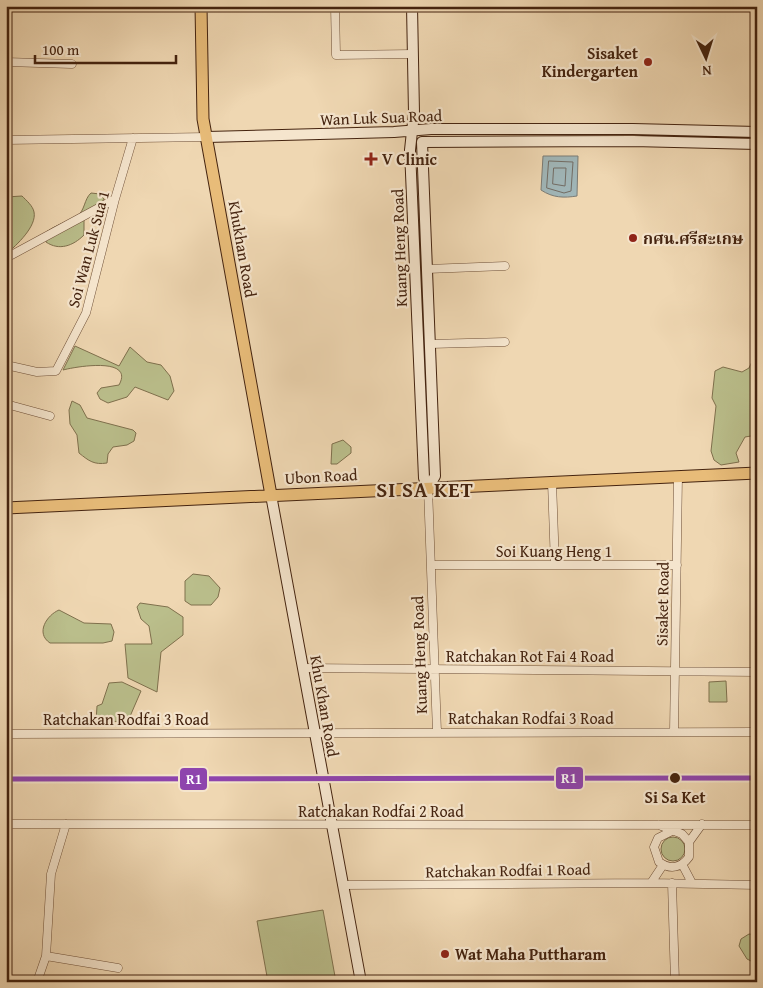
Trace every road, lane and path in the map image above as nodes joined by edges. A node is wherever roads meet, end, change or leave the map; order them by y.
1 (201, 6) edge
2 (335, 6) edge
3 (412, 6) edge
4 (413, 54) junction
5 (6, 62) edge
6 (72, 64) dead end
7 (633, 129) junction
8 (411, 130) junction
9 (757, 132) edge
10 (207, 137) junction
11 (133, 138) junction
12 (6, 140) edge
13 (633, 141) junction
14 (422, 142) junction
15 (757, 144) edge
16 (115, 199) junction
17 (6, 258) edge
18 (505, 266) dead end
19 (427, 269) junction
20 (505, 342) dead end
21 (430, 344) junction
22 (6, 365) edge
23 (6, 404) edge
24 (50, 416) dead end
25 (757, 473) edge
26 (678, 476) junction
27 (552, 482) junction
28 (428, 488) junction
29 (271, 495) junction
30 (6, 508) edge
31 (676, 564) junction
32 (431, 565) junction
33 (555, 565) junction
34 (303, 668) junction
35 (435, 669) junction
36 (675, 671) junction
37 (757, 672) edge
38 (315, 731) junction
39 (437, 732) junction
40 (674, 732) junction
41 (757, 732) edge
42 (6, 734) edge
43 (6, 824) edge
44 (66, 824) junction
45 (702, 824) junction
46 (332, 826) junction
47 (757, 826) edge
48 (672, 827) junction
49 (689, 842) junction
50 (682, 864) junction
51 (663, 865) junction
52 (651, 883) junction
53 (672, 883) junction
54 (692, 883) junction
55 (344, 885) junction
56 (757, 885) edge
57 (46, 956) junction
58 (118, 968) dead end
59 (37, 982) edge
60 (361, 982) edge
61 (675, 982) edge

1 - 10 main road, Khukhan Road
2 - 4 street
3 - 4 street, Kuang Heng Road
4 - 8 street, Kuang Heng Road
5 - 6 street
7 - 8 street, Wan Luk Sua Road
7 - 9 street, Wan Luk Sua Road
7 - 13 street
8 - 10 street, Wan Luk Sua Road
8 - 14 street
8 - 28 street, Kuang Heng Road
10 - 11 street, Wan Luk Sua Road
10 - 29 main road, Khukhan Road
11 - 12 street, Wan Luk Sua Road
11 - 16 street, Soi Wan Luk Sua 1
13 - 14 street, Wan Luk Sua Road
13 - 15 street, Wan Luk Sua Road
14 - 19 street, Kuang Heng Road
16 - 17 street
16 - 22 street, Soi Wan Luk Sua 1
18 - 19 street
19 - 21 street, Kuang Heng Road
20 - 21 street
21 - 28 street, Kuang Heng Road
23 - 24 street
25 - 26 main road, Ubon Road
26 - 27 main road, Ubon Road
26 - 31 street, Sisaket Road
27 - 28 main road, Ubon Road
27 - 33 street
28 - 29 main road, Ubon Road
28 - 32 street, Kuang Heng Road
29 - 30 main road, Ubon Road
29 - 34 street, Khu Khan Road
31 - 33 street, Soi Kuang Heng 1
31 - 36 street, Sisaket Road
32 - 33 street, Soi Kuang Heng 1
32 - 35 street, Kuang Heng Road
34 - 35 street, Ratchakan Rot Fai 4 Road
34 - 38 street, Khu Khan Road
35 - 36 street, Ratchakan Rot Fai 4 Road
35 - 39 street, Kuang Heng Road
36 - 37 street, Ratchakan Rot Fai 4 Road
36 - 40 street, Sisaket Road
38 - 39 street, Ratchakan Rodfai 3 Road
38 - 42 street, Ratchakan Rodfai 3 Road
38 - 46 street, Khu Khan Road
39 - 40 street, Ratchakan Rodfai 3 Road
40 - 41 street, Ratchakan Rodfai 3 Road
43 - 44 street, Ratchakan Rodfai 2 Road
44 - 46 street, Ratchakan Rodfai 2 Road
44 - 57 street
45 - 47 street
45 - 48 street
45 - 49 street
46 - 48 street, Ratchakan Rodfai 2 Road
46 - 55 street, Khu Khan Road
48 - 49 street
48 - 51 street
49 - 50 street
50 - 51 street
50 - 54 street
51 - 52 street
52 - 53 street, Ratchakan Rodfai 1 Road
52 - 55 street, Ratchakan Rodfai 1 Road
53 - 54 street, Ratchakan Rodfai 1 Road
53 - 61 street
54 - 56 street, Ratchakan Rodfai 1 Road
55 - 60 street, Khu Khan Road
57 - 58 street
57 - 59 street

